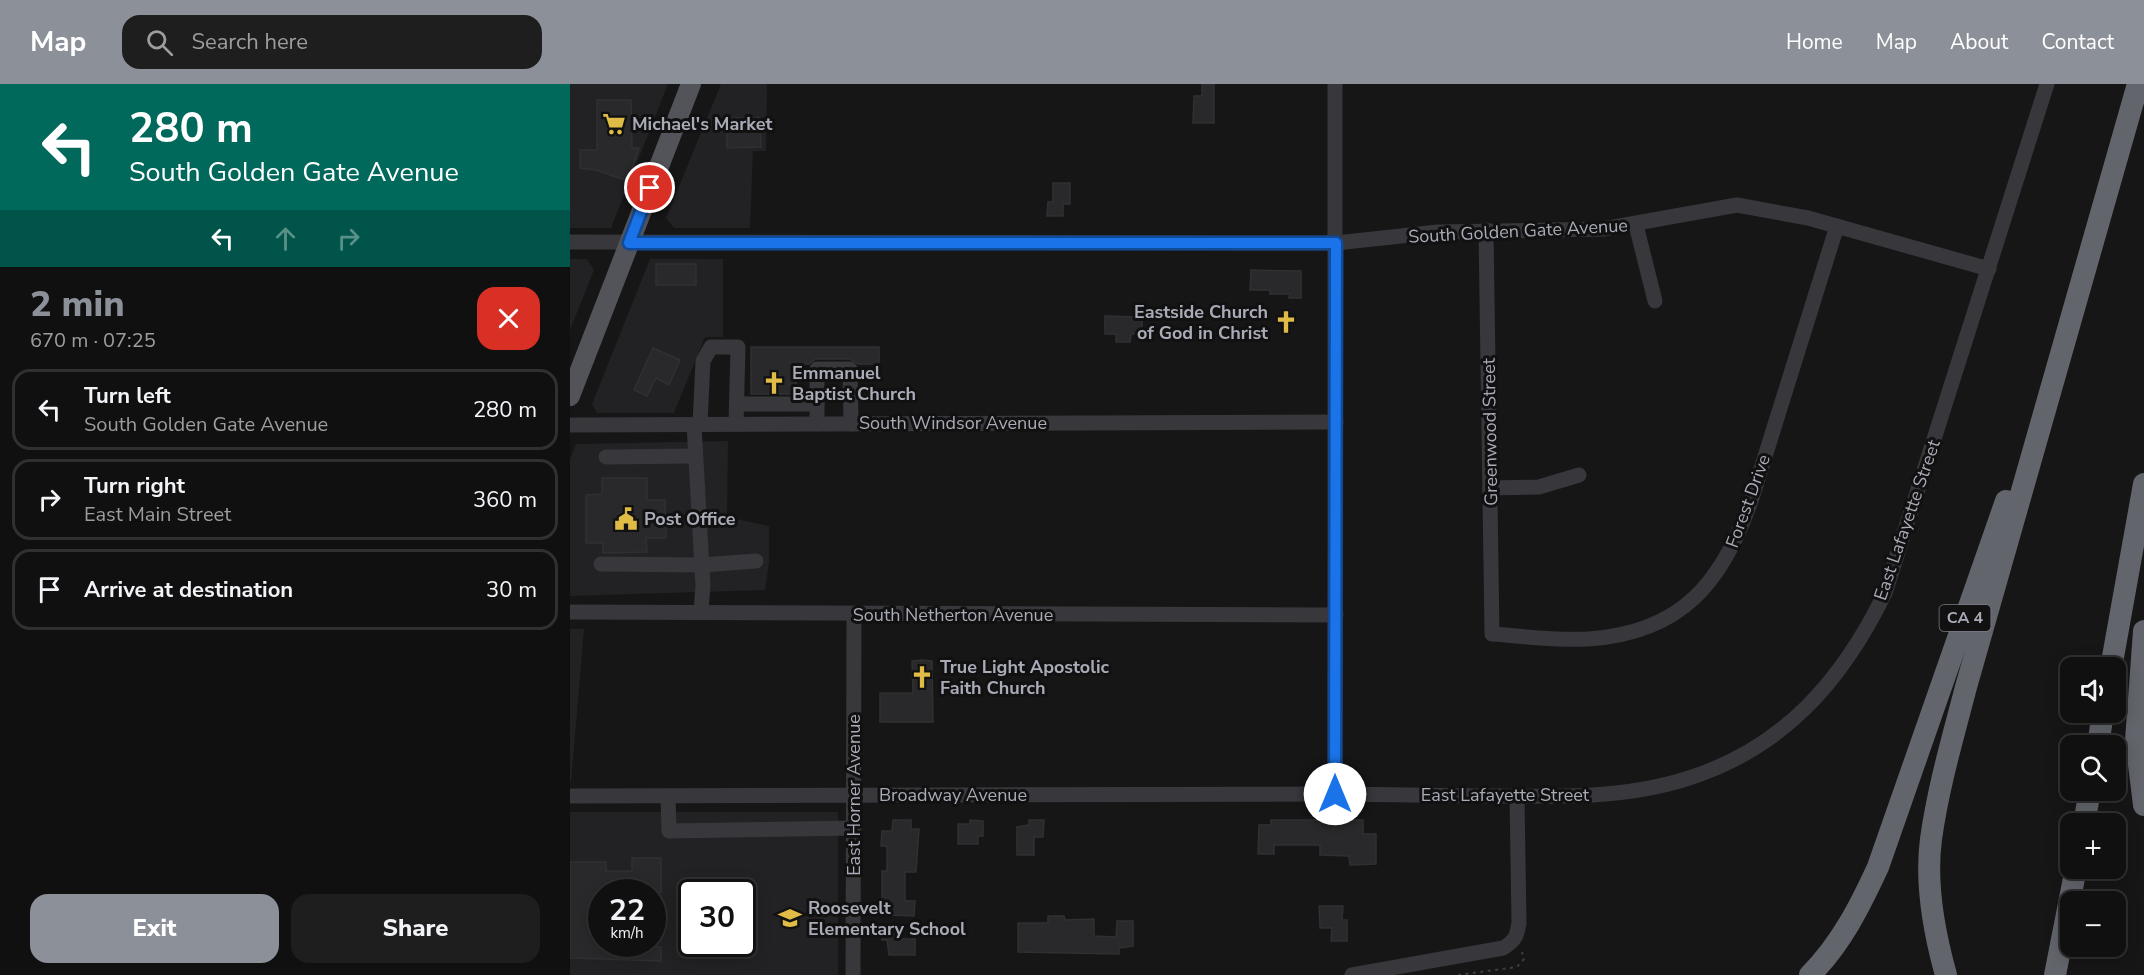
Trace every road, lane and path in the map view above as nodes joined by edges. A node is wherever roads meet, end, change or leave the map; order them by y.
1 (691, 84) edge
2 (1335, 84) edge
3 (2044, 84) edge
4 (2138, 84) edge
5 (1636, 225) junction
6 (1837, 226) junction
7 (1486, 230) junction
8 (570, 242) edge
9 (629, 243) junction
10 (1336, 243) junction
11 (2091, 247) junction
12 (1989, 269) junction
13 (1655, 301) dead end
14 (570, 396) edge
15 (737, 404) junction
16 (817, 405) junction
17 (1336, 422) junction
18 (697, 424) junction
19 (736, 424) junction
20 (817, 424) junction
21 (851, 424) junction
22 (570, 425) edge
23 (694, 456) junction
24 (606, 457) dead end
25 (1579, 475) dead end
26 (2144, 484) edge
27 (1491, 488) junction
28 (756, 561) dead end
29 (601, 564) dead end
30 (702, 565) junction
31 (570, 612) edge
32 (701, 612) junction
33 (854, 614) junction
34 (1336, 615) junction
35 (2144, 631) edge
36 (1492, 634) joint
37 (2114, 657) edge
38 (1335, 794) junction
39 (855, 795) junction
40 (570, 796) edge
41 (668, 796) junction
42 (1517, 796) junction
43 (2144, 805) edge
44 (855, 828) junction
45 (2074, 879) edge
46 (1517, 967) dead end
47 (853, 975) edge
48 (1352, 975) edge
49 (1458, 975) edge
50 (1810, 975) edge
51 (1946, 975) edge
52 (2055, 975) edge

1 - 9 main road
2 - 10 street
3 - 12 street, East Lafayette Street
4 - 11 highway, CA 4
5 - 6 street, South Golden Gate Avenue
5 - 7 street, South Golden Gate Avenue
5 - 13 street
6 - 12 street, South Golden Gate Avenue
6 - 36 street, Forest Drive
7 - 10 street, South Golden Gate Avenue
7 - 27 street, Greenwood Street
8 - 9 street, South Golden Gate Avenue
9 - 10 street, South Golden Gate Avenue
9 - 14 main road
10 - 17 street
11 - 50 highway, CA 4
11 - 51 highway
12 - 42 street, East Lafayette Street
15 - 16 street
15 - 18 street
15 - 19 street
16 - 20 street
16 - 21 street
17 - 21 street, South Windsor Avenue
17 - 34 street
18 - 19 street, South Windsor Avenue
18 - 22 street, South Windsor Avenue
18 - 23 street
19 - 20 street, South Windsor Avenue
20 - 21 street, South Windsor Avenue
23 - 24 street
23 - 30 street
25 - 27 street
26 - 37 highway
27 - 36 street, Greenwood Street
28 - 30 street
29 - 30 street
30 - 32 street
31 - 32 street, South Netherton Avenue
32 - 33 street, South Netherton Avenue
33 - 34 street, South Netherton Avenue
33 - 39 street, East Horner Avenue
34 - 38 street
35 - 43 highway
38 - 39 street, Broadway Avenue
38 - 42 street, East Lafayette Street
39 - 41 street, Broadway Avenue
39 - 44 street, East Horner Avenue
40 - 41 street, Broadway Avenue
41 - 44 street
42 - 48 street
44 - 47 street, East Horner Avenue
45 - 52 highway
46 - 49 path

